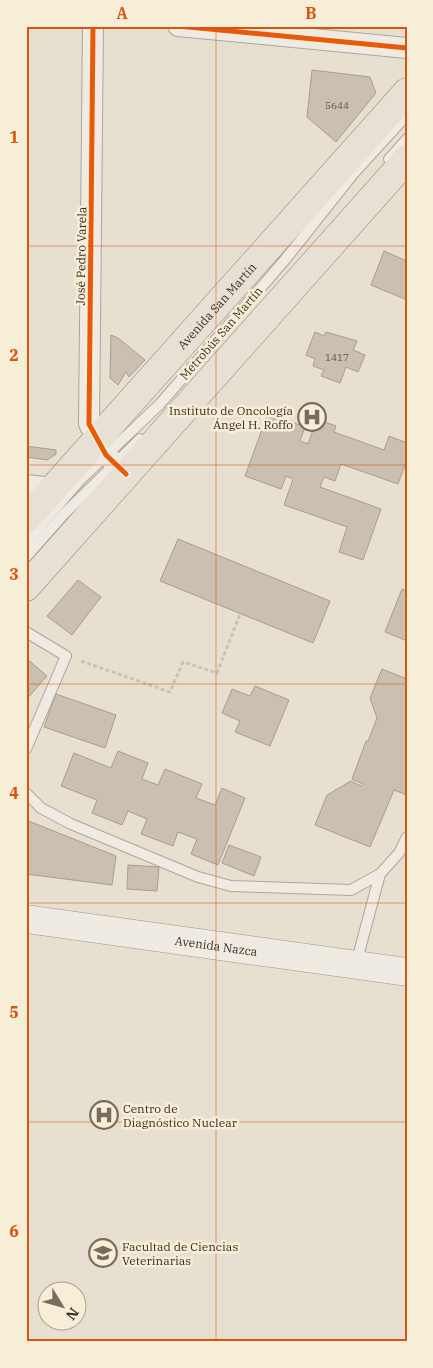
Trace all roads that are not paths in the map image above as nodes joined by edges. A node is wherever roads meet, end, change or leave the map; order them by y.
1 (93, 26) edge
2 (178, 26) edge
3 (407, 48) edge
4 (407, 92) edge
5 (407, 115) edge
6 (407, 139) edge
7 (407, 159) edge
8 (381, 169) dead end
9 (230, 339) dead end
10 (158, 420) dead end
11 (146, 433) dead end
12 (111, 458) junction
13 (26, 485) edge
14 (54, 488) junction
15 (26, 519) edge
16 (26, 542) edge
17 (26, 557) edge
18 (26, 587) edge
19 (26, 632) edge
20 (26, 749) edge
21 (26, 792) edge
22 (407, 837) edge
23 (380, 874) junction
24 (26, 919) edge
25 (355, 965) junction
26 (407, 972) edge

1 - 12 street, José Pedro Varela
2 - 3 street
4 - 12 main road, Avenida San Martín
5 - 12 lane, Metrobús San Martín
6 - 8 lane
7 - 12 main road, Avenida San Martín
9 - 10 lane, Metrobús San Martín
11 - 12 lane, Metrobús San Martín
12 - 14 main road, Avenida San Martín
12 - 16 lane, Metrobús San Martín
12 - 17 lane, Metrobús San Martín
12 - 18 main road, Avenida San Martín
13 - 14 street
14 - 15 main road, Avenida San Martín
19 - 20 lane
21 - 23 lane
22 - 23 lane
23 - 25 lane
24 - 25 main road, Avenida Nazca
25 - 26 main road, Avenida Nazca

